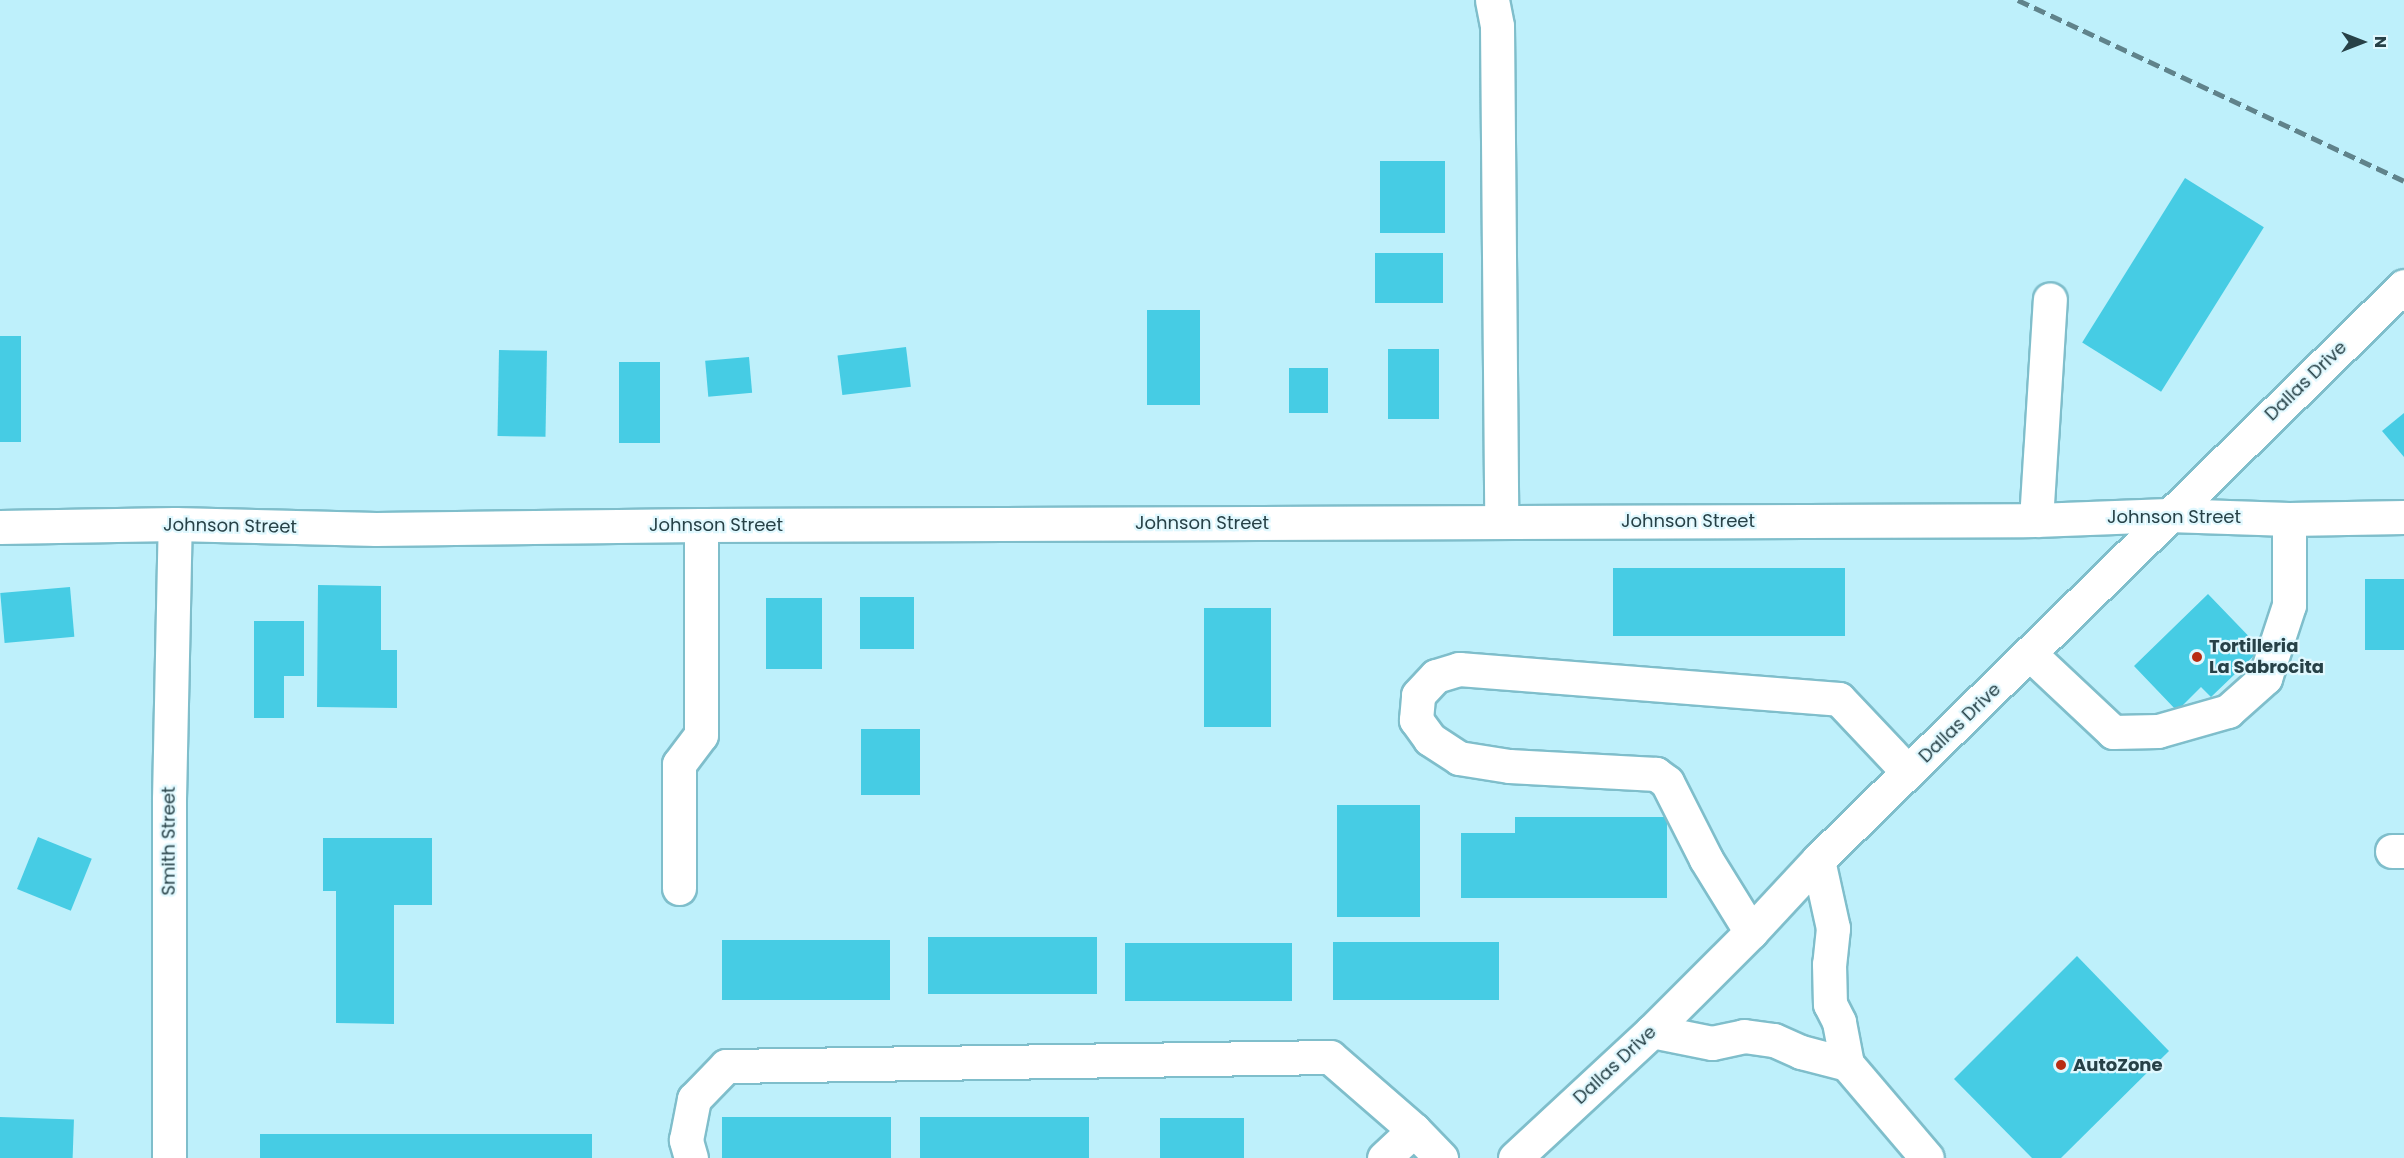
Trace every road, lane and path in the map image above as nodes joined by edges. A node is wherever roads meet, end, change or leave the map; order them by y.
1 (1492, 0) edge
2 (2404, 286) edge
3 (2050, 299) dead end
4 (2168, 515) junction
5 (2404, 517) edge
6 (2289, 519) junction
7 (2036, 520) junction
8 (1502, 522) junction
9 (175, 524) junction
10 (701, 525) junction
11 (0, 526) edge
12 (2030, 654) junction
13 (1908, 772) junction
14 (1818, 860) junction
15 (679, 888) dead end
16 (1751, 932) junction
17 (1652, 1031) junction
18 (1847, 1064) junction
19 (1414, 1130) junction
20 (169, 1158) edge
21 (691, 1158) edge
22 (1384, 1158) edge
23 (1441, 1158) edge
24 (1515, 1158) edge
25 (1927, 1158) edge

1 - 8 street
2 - 4 street, Dallas Drive
3 - 7 street
4 - 6 street, Johnson Street
4 - 7 street, Johnson Street
4 - 12 street, Dallas Drive
5 - 6 street, Johnson Street
6 - 12 street
7 - 8 street, Johnson Street
8 - 10 street, Johnson Street
9 - 10 street, Johnson Street
9 - 11 street, Johnson Street
9 - 20 street, Smith Street
10 - 15 street
12 - 13 street, Dallas Drive
13 - 14 street, Dallas Drive
13 - 16 street
14 - 16 street, Dallas Drive
14 - 18 street
16 - 17 street, Dallas Drive
17 - 18 street
17 - 24 street, Dallas Drive
18 - 25 street
19 - 21 street
19 - 22 street
19 - 23 street

